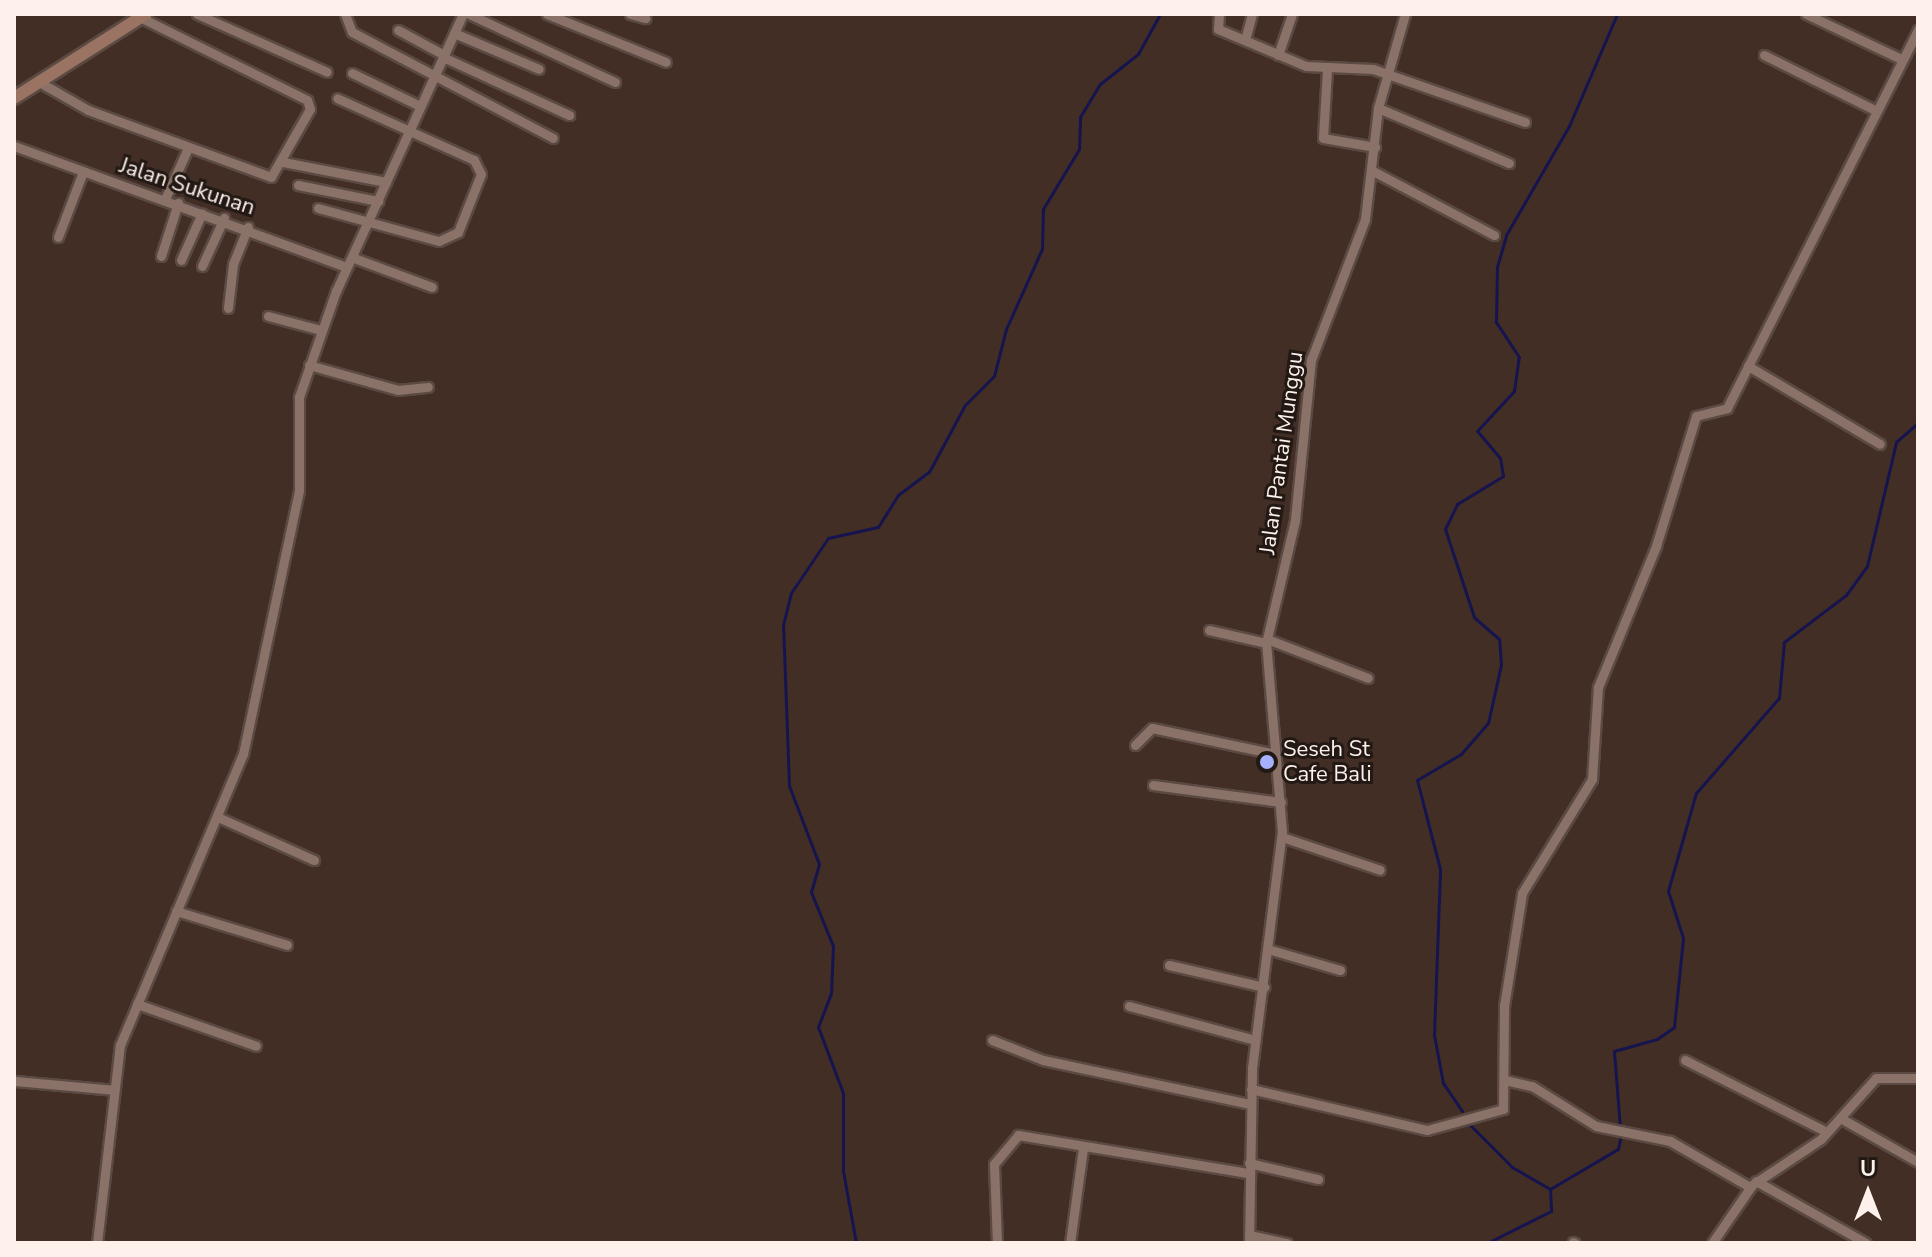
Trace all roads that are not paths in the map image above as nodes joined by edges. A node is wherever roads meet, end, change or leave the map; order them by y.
1 (197, 14) edge
2 (345, 14) edge
3 (466, 14) edge
4 (547, 14) edge
5 (630, 14) edge
6 (1219, 14) edge
7 (1252, 14) edge
8 (1292, 14) edge
9 (1405, 14) edge
10 (1806, 14) edge
11 (144, 16) edge
12 (645, 18) dead end
13 (398, 30) dead end
14 (1918, 30) edge
15 (454, 33) junction
16 (1245, 40) junction
17 (1278, 55) junction
18 (1764, 55) dead end
19 (443, 56) junction
20 (1901, 59) junction
21 (666, 62) dead end
22 (539, 69) dead end
23 (1327, 70) junction
24 (327, 72) dead end
25 (352, 73) dead end
26 (1385, 75) junction
27 (433, 78) junction
28 (615, 82) dead end
29 (41, 83) junction
30 (14, 98) edge
31 (337, 98) dead end
32 (418, 105) junction
33 (1378, 108) junction
34 (1877, 111) junction
35 (569, 115) dead end
36 (1525, 122) dead end
37 (407, 131) junction
38 (553, 138) dead end
39 (14, 146) edge
40 (1375, 147) junction
41 (188, 148) junction
42 (283, 162) junction
43 (1509, 163) dead end
44 (1373, 171) junction
45 (83, 172) junction
46 (386, 182) junction
47 (298, 185) dead end
48 (165, 199) junction
49 (378, 201) junction
50 (178, 203) junction
51 (318, 208) dead end
52 (202, 213) junction
53 (224, 218) junction
54 (368, 223) junction
55 (248, 227) junction
56 (1494, 235) dead end
57 (58, 237) dead end
58 (161, 256) dead end
59 (354, 258) junction
60 (181, 260) dead end
61 (202, 266) dead end
62 (346, 267) junction
63 (432, 287) dead end
64 (228, 308) dead end
65 (268, 316) dead end
66 (321, 330) junction
67 (309, 365) junction
68 (1748, 366) junction
69 (428, 387) dead end
70 (1880, 444) dead end
71 (1209, 630) dead end
72 (1266, 641) junction
73 (1368, 678) dead end
74 (1135, 745) dead end
75 (1275, 754) junction
76 (1153, 785) dead end
77 (1281, 802) junction
78 (220, 818) junction
79 (1282, 837) junction
80 (314, 860) dead end
81 (1380, 870) dead end
82 (176, 911) junction
83 (287, 945) dead end
84 (1271, 950) junction
85 (1169, 965) dead end
86 (1340, 970) dead end
87 (1264, 987) junction
88 (137, 1004) junction
89 (1129, 1006) dead end
90 (992, 1040) dead end
91 (1255, 1040) junction
92 (256, 1046) dead end
93 (1685, 1060) dead end
94 (1918, 1078) edge
95 (1505, 1080) junction
96 (14, 1081) edge
97 (1251, 1089) junction
98 (114, 1090) junction
99 (1250, 1104) junction
100 (1842, 1119) junction
101 (1827, 1132) junction
102 (1083, 1148) junction
103 (1918, 1162) edge
104 (1248, 1168) junction
105 (1318, 1179) dead end
106 (1753, 1184) junction
107 (1249, 1239) edge
108 (1718, 1241) edge
109 (97, 1243) edge
110 (997, 1243) edge
111 (1070, 1243) edge
112 (1287, 1243) edge
113 (1866, 1243) edge

1 - 24 street
2 - 27 street
3 - 15 street
3 - 28 street
4 - 21 street
5 - 12 street
6 - 16 street
7 - 16 street
8 - 17 street
9 - 26 street, Jalan Pantai Munggu
10 - 20 street
11 - 29 street
11 - 42 street
13 - 19 street
14 - 20 street
15 - 19 street
15 - 22 street
16 - 17 street
17 - 23 street
18 - 34 street
19 - 27 street
19 - 35 street
20 - 34 street
23 - 26 street
23 - 40 street
25 - 32 street
26 - 33 street, Jalan Pantai Munggu
26 - 36 street
27 - 32 street
27 - 38 street
29 - 30 street
29 - 41 street
31 - 37 street
32 - 37 street
33 - 40 street, Jalan Pantai Munggu
33 - 43 street
34 - 68 street
37 - 46 street
37 - 54 street
39 - 45 street, Jalan Sukunan
40 - 44 street, Jalan Pantai Munggu
41 - 42 street
41 - 48 street
42 - 46 street
44 - 56 street
44 - 72 street, Jalan Pantai Munggu
45 - 48 street, Jalan Sukunan
45 - 57 street
46 - 49 street
47 - 49 street
48 - 50 street, Jalan Sukunan
49 - 54 street
50 - 52 street, Jalan Sukunan
50 - 58 street
51 - 54 street
52 - 53 street, Jalan Sukunan
52 - 60 street
53 - 55 street, Jalan Sukunan
53 - 61 street
54 - 59 street
55 - 62 street, Jalan Sukunan
55 - 64 street
59 - 62 street
59 - 63 street
62 - 66 street
65 - 66 street
66 - 67 street
67 - 69 street
67 - 78 street
68 - 70 street
68 - 95 street
71 - 72 street
72 - 73 street
72 - 75 street, Jalan Pantai Munggu
74 - 75 street
75 - 77 street, Jalan Pantai Munggu
76 - 77 street
77 - 79 street, Jalan Pantai Munggu
78 - 80 street
78 - 82 street
79 - 81 street
79 - 84 street, Jalan Pantai Munggu
82 - 83 street
82 - 88 street
84 - 86 street
84 - 87 street, Jalan Pantai Munggu
85 - 87 street
87 - 91 street, Jalan Pantai Munggu
88 - 92 street
88 - 98 street
89 - 91 street
90 - 99 street
91 - 97 street, Jalan Pantai Munggu
93 - 101 street
94 - 100 street
95 - 97 street
95 - 106 street
96 - 98 street
97 - 99 street, Jalan Pantai Munggu
98 - 109 street
99 - 104 street, Jalan Pantai Munggu
100 - 101 street
100 - 103 street
101 - 106 street
102 - 104 street
102 - 110 street
102 - 111 street
104 - 105 street
104 - 107 street, Jalan Pantai Munggu
106 - 108 street
106 - 113 street
107 - 112 street

